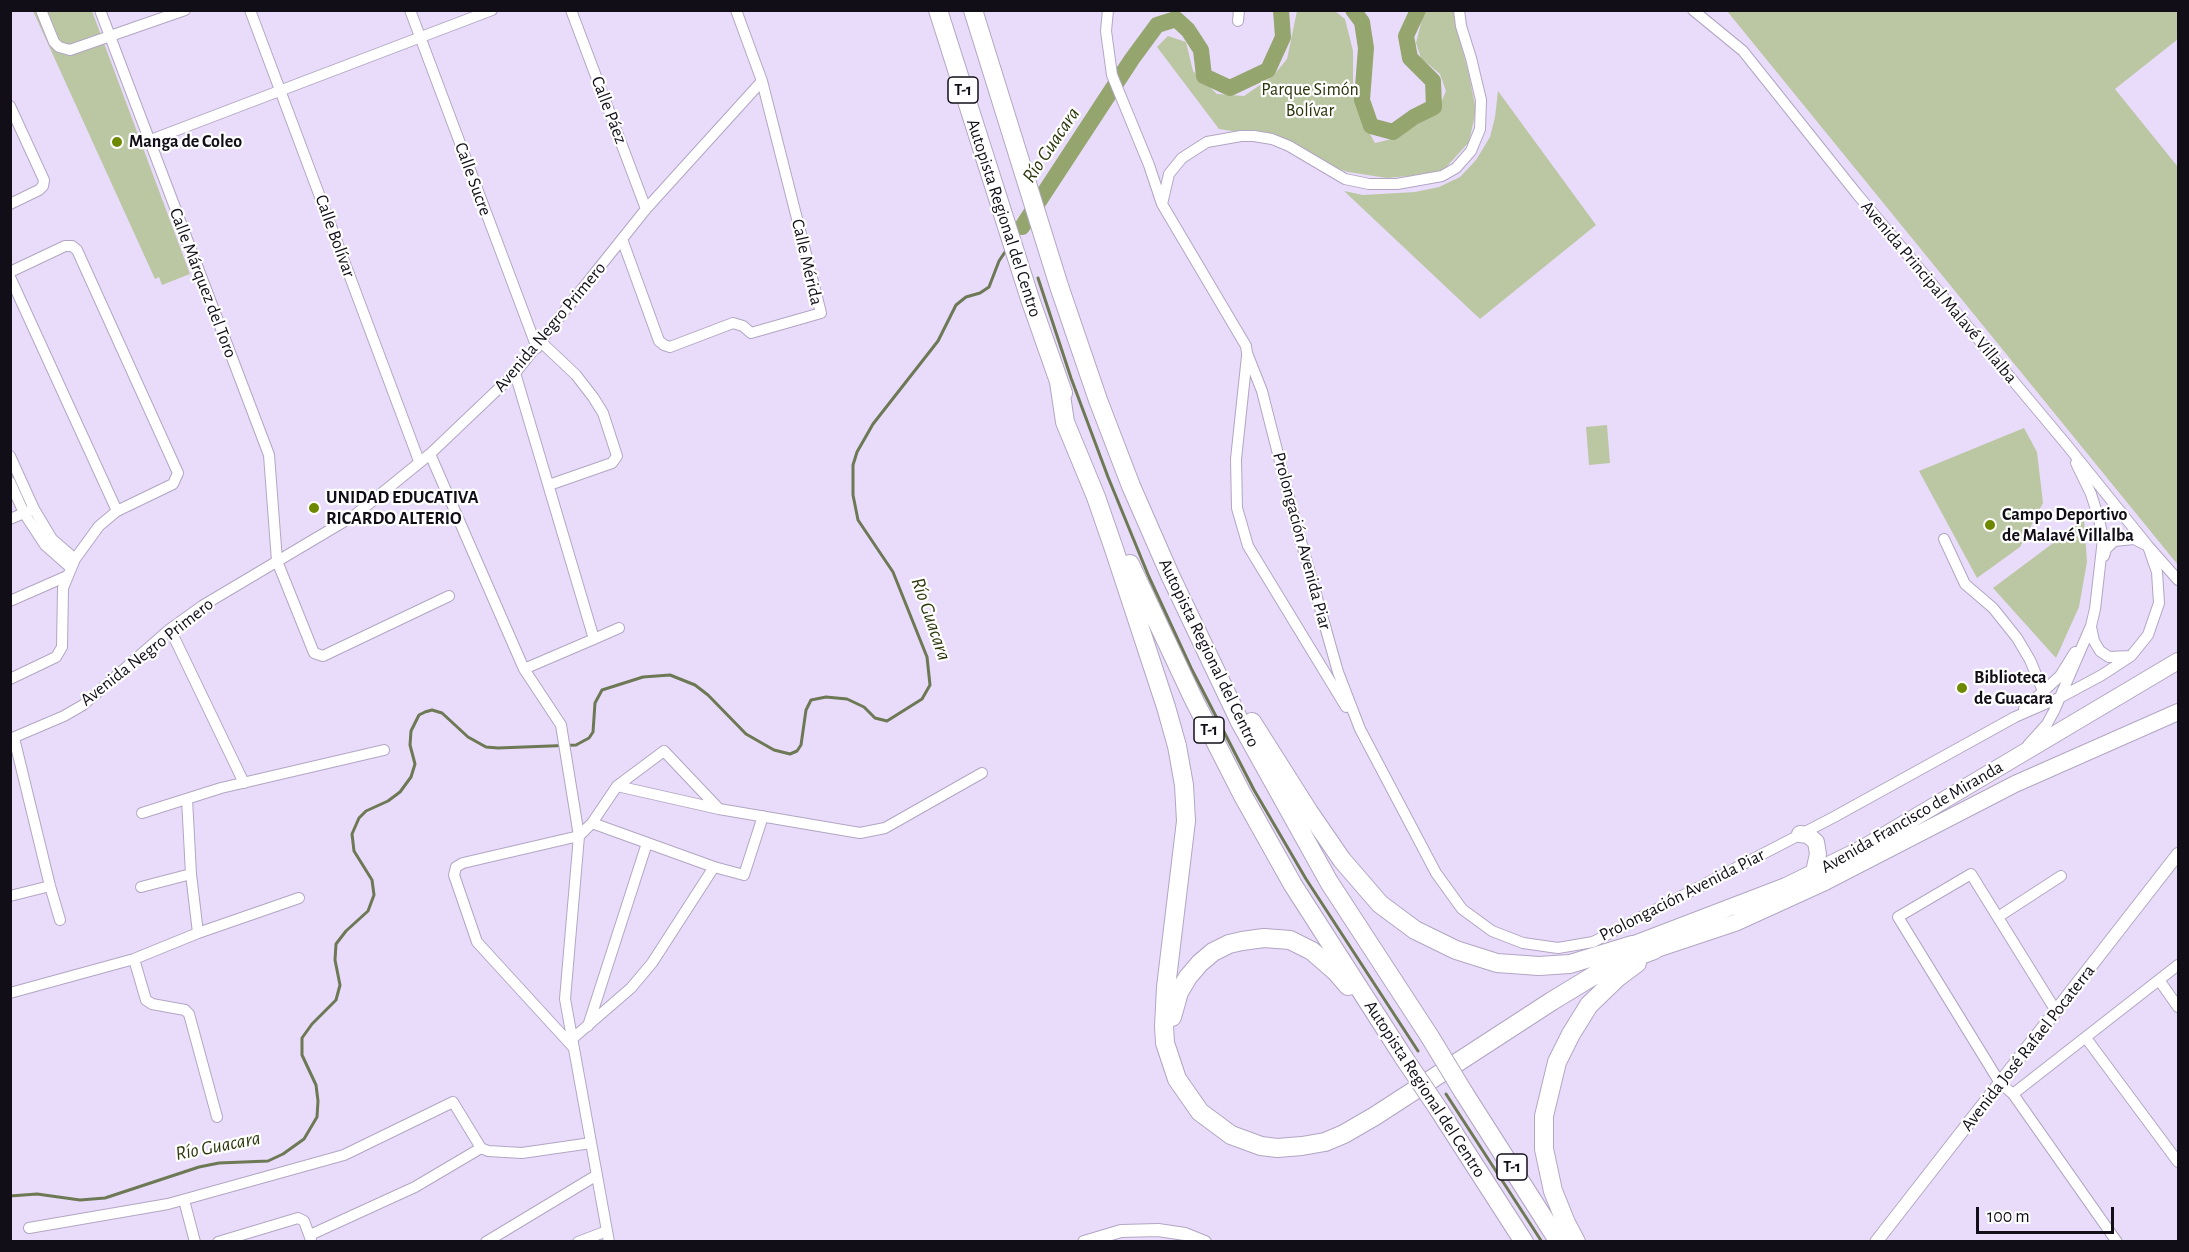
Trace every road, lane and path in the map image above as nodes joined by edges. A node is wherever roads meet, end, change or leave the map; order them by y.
1 (41, 10) edge
2 (100, 10) edge
3 (185, 10) edge
4 (249, 10) edge
5 (410, 10) edge
6 (492, 10) edge
7 (571, 10) edge
8 (736, 10) edge
9 (938, 10) edge
10 (973, 10) edge
11 (1108, 10) edge
12 (1459, 10) edge
13 (1693, 10) edge
14 (420, 37) junction
15 (110, 38) junction
16 (762, 81) junction
17 (281, 92) junction
18 (10, 106) edge
19 (148, 141) junction
20 (1149, 165) junction
21 (1169, 174) junction
22 (10, 204) edge
23 (1162, 204) junction
24 (646, 209) junction
25 (622, 239) junction
26 (10, 272) edge
27 (10, 277) edge
28 (539, 345) junction
29 (1247, 353) junction
30 (515, 373) junction
31 (1059, 382) junction
32 (2066, 444) junction
33 (430, 454) junction
34 (10, 456) edge
35 (419, 461) junction
36 (10, 482) edge
37 (549, 485) junction
38 (24, 506) edge
39 (117, 510) junction
40 (10, 519) edge
41 (1944, 540) dead end
42 (2148, 546) junction
43 (277, 561) junction
44 (2168, 567) junction
45 (71, 568) junction
46 (2099, 568) junction
47 (2157, 572) junction
48 (1170, 575) junction
49 (2178, 580) edge
50 (449, 596) dead end
51 (10, 601) edge
52 (2091, 626) junction
53 (619, 628) dead end
54 (170, 629) junction
55 (594, 639) junction
56 (2131, 656) junction
57 (2178, 661) edge
58 (524, 669) junction
59 (10, 679) edge
60 (2043, 692) junction
61 (2061, 696) junction
62 (2178, 712) edge
63 (2015, 717) junction
64 (1360, 729) junction
65 (12, 739) edge
66 (384, 750) dead end
67 (2004, 764) junction
68 (982, 773) dead end
69 (244, 783) junction
70 (617, 786) junction
71 (187, 799) junction
72 (719, 809) junction
73 (142, 813) dead end
74 (762, 816) junction
75 (592, 823) junction
76 (1800, 834) junction
77 (579, 836) junction
78 (647, 843) junction
79 (2178, 854) edge
80 (714, 867) junction
81 (1814, 872) junction
82 (191, 874) junction
83 (2061, 876) dead end
84 (50, 886) junction
85 (141, 886) dead end
86 (10, 896) edge
87 (299, 898) dead end
88 (1998, 917) junction
89 (60, 920) dead end
90 (198, 933) junction
91 (1632, 945) junction
92 (1654, 950) junction
93 (134, 959) junction
94 (2178, 965) edge
95 (2159, 980) junction
96 (10, 993) edge
97 (2178, 1007) edge
98 (2056, 1011) junction
99 (587, 1028) junction
100 (2086, 1038) junction
101 (573, 1043) junction
102 (1403, 1057) junction
103 (2000, 1083) junction
104 (2013, 1094) junction
105 (217, 1117) dead end
106 (591, 1143) junction
107 (481, 1148) junction
108 (2178, 1162) edge
109 (597, 1175) junction
110 (184, 1200) junction
111 (29, 1228) dead end
112 (608, 1236) edge
113 (311, 1238) edge
114 (195, 1242) edge
115 (218, 1242) edge
116 (486, 1242) edge
117 (578, 1242) edge
118 (1084, 1242) edge
119 (1205, 1242) edge
120 (1524, 1242) edge
121 (1559, 1242) edge
122 (1576, 1242) edge
123 (1876, 1242) edge
124 (2117, 1242) edge

1 - 15 street
2 - 15 street, Calle Márquez del Toro
3 - 15 street
4 - 17 street, Calle Bolívar
5 - 14 street, Calle Sucre
6 - 14 street
7 - 24 street, Calle Páez
8 - 16 street, Calle Mérida
9 - 31 highway, Autopista Regional del Centro / T-1
10 - 48 highway, Autopista Regional del Centro / T-1
11 - 20 street, Prolongación Avenida Piar
12 - 21 street
13 - 32 street, Avenida Principal Malavé Villalba
14 - 17 street
14 - 28 street, Calle Sucre
15 - 19 street, Calle Márquez del Toro
16 - 24 street, Avenida Negro Primero
16 - 25 street, Calle Mérida
17 - 19 street
17 - 35 street, Calle Bolívar
18 - 22 street
19 - 43 street, Calle Márquez del Toro
20 - 21 street
20 - 23 street, Prolongación Avenida Piar
21 - 23 street
23 - 29 street, Prolongación Avenida Piar
24 - 25 street, Avenida Negro Primero
25 - 28 street, Avenida Negro Primero
26 - 39 street
27 - 39 street
28 - 30 street, Avenida Negro Primero
28 - 37 street
29 - 64 street, Prolongación Avenida Piar
29 - 64 street, Prolongación Avenida Piar
30 - 33 street, Avenida Negro Primero
30 - 37 street
31 - 92 highway
31 - 102 highway, Autopista Regional del Centro / T-1
32 - 42 street, Avenida Principal Malavé Villalba
32 - 46 street
33 - 35 street, Avenida Negro Primero
33 - 58 street
34 - 38 street
35 - 43 street, Avenida Negro Primero
36 - 38 street
37 - 55 street
38 - 40 street
38 - 45 street
39 - 45 street
41 - 60 street
42 - 44 street, Avenida Principal Malavé Villalba
42 - 46 street
42 - 47 street
43 - 50 street, Calle Márquez del Toro
43 - 54 street, Avenida Negro Primero
44 - 47 street
44 - 49 street, Avenida Principal Malavé Villalba
45 - 51 street
45 - 59 street
46 - 52 street
47 - 56 street
48 - 91 highway
48 - 121 highway, Autopista Regional del Centro / T-1, bridge
52 - 56 street
52 - 60 street
52 - 61 street
53 - 55 street
54 - 65 street, Avenida Negro Primero
54 - 69 street
55 - 58 street
56 - 61 street
57 - 67 main road, Avenida Francisco de Miranda
58 - 77 street
60 - 63 street
61 - 63 street
61 - 67 street
62 - 92 main road, Avenida Francisco de Miranda
63 - 76 street, Prolongación Avenida Piar
64 - 76 street, Prolongación Avenida Piar
65 - 84 street
66 - 69 street
67 - 81 main road, Avenida Francisco de Miranda
68 - 74 street
69 - 71 street
70 - 72 street
70 - 72 street
70 - 75 street
71 - 73 street
71 - 82 street
72 - 74 street
74 - 80 street
75 - 77 street
75 - 78 street
76 - 81 main road
77 - 101 street
77 - 101 street
78 - 80 street
78 - 99 street
79 - 98 street, Avenida José Rafael Pocaterra
80 - 99 street
81 - 91 main road, Avenida Francisco de Miranda
82 - 85 street
82 - 90 street
83 - 88 street
84 - 86 street
84 - 89 street
87 - 90 street
88 - 98 street
88 - 103 street
90 - 93 street
91 - 102 highway
92 - 122 highway
93 - 96 street
93 - 105 street
94 - 95 street
95 - 97 street
95 - 100 street
98 - 103 street, Avenida José Rafael Pocaterra
99 - 101 street
100 - 104 street
100 - 108 street
101 - 106 street
102 - 120 highway, Autopista Regional del Centro / T-1, bridge
103 - 104 street
103 - 123 street, Avenida José Rafael Pocaterra
104 - 124 street
106 - 107 street
106 - 109 street
107 - 110 street
107 - 113 street
109 - 112 street
109 - 116 street
110 - 111 street
110 - 114 street
112 - 117 street
113 - 115 street
118 - 119 street

